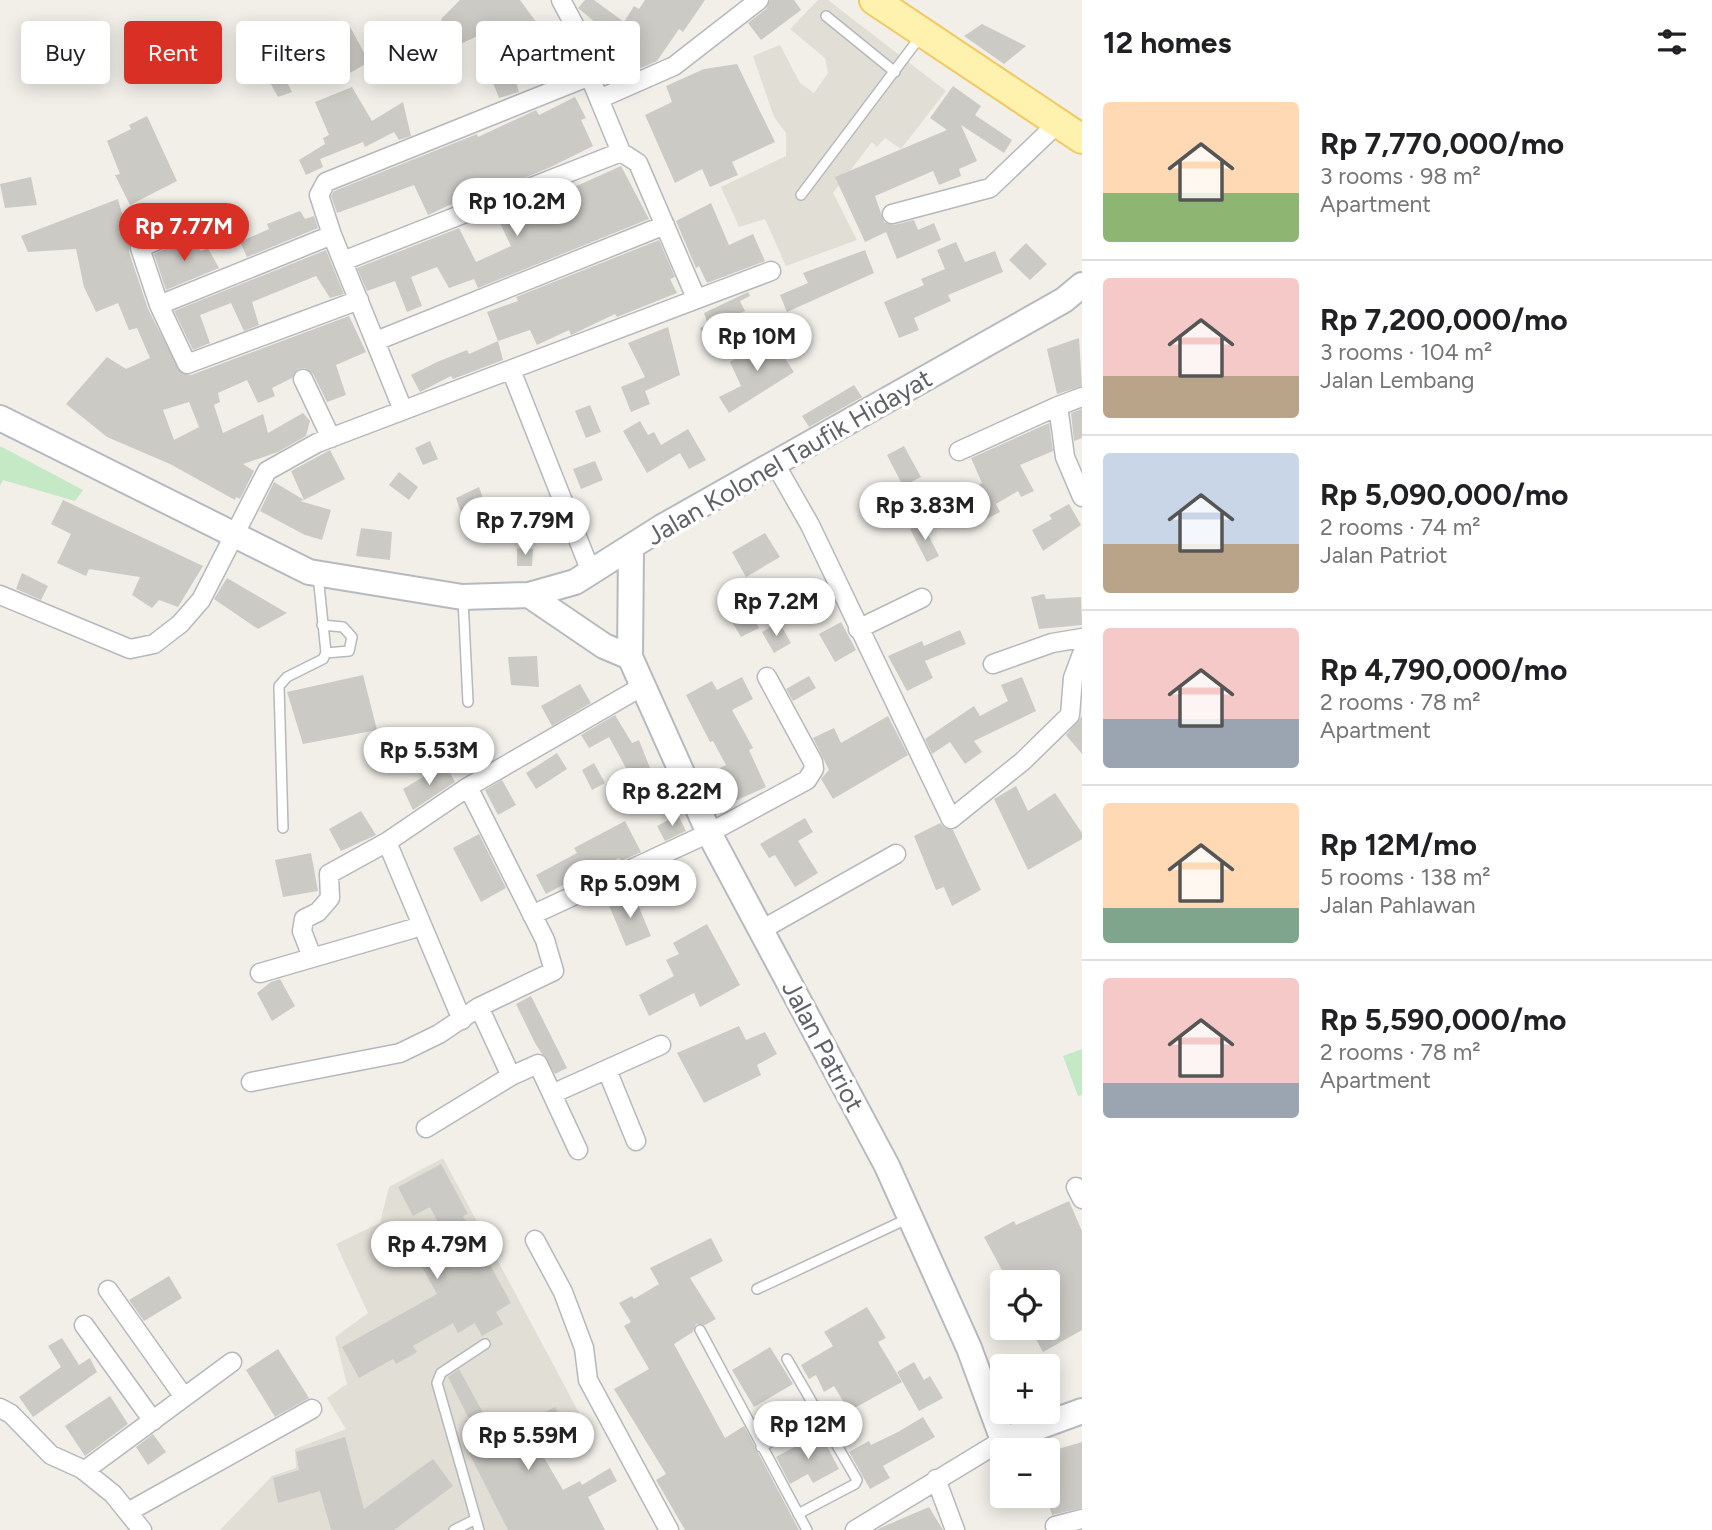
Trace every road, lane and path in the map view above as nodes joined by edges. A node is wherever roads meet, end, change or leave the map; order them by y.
1 (561, 0) edge
2 (759, 0) edge
3 (874, 0) edge
4 (826, 16) dead end
5 (572, 21) edge
6 (923, 33) junction
7 (895, 72) junction
8 (570, 84) edge
9 (593, 84) edge
10 (599, 99) junction
11 (1057, 124) junction
12 (1082, 139) edge
13 (621, 152) junction
14 (801, 195) dead end
15 (892, 214) dead end
16 (191, 225) dead end
17 (665, 225) junction
18 (332, 235) junction
19 (343, 261) junction
20 (771, 271) dead end
21 (1076, 294) edge
22 (696, 298) junction
23 (359, 300) junction
24 (159, 305) junction
25 (376, 341) junction
26 (511, 370) junction
27 (303, 379) dead end
28 (1082, 397) edge
29 (1058, 406) junction
30 (403, 410) junction
31 (0, 418) edge
32 (331, 438) junction
33 (959, 451) dead end
34 (774, 462) junction
35 (1082, 497) edge
36 (232, 536) junction
37 (631, 549) junction
38 (591, 572) junction
39 (318, 573) junction
40 (0, 595) edge
41 (529, 595) junction
42 (462, 597) junction
43 (922, 598) dead end
44 (322, 625) junction
45 (858, 629) junction
46 (1082, 638) edge
47 (326, 653) junction
48 (1082, 653) edge
49 (630, 657) junction
50 (993, 664) dead end
51 (767, 677) dead end
52 (643, 686) junction
53 (468, 702) dead end
54 (468, 787) junction
55 (284, 828) dead end
56 (709, 833) junction
57 (387, 842) junction
58 (896, 854) dead end
59 (532, 915) junction
60 (422, 926) junction
61 (763, 929) junction
62 (312, 957) junction
63 (260, 973) dead end
64 (480, 1007) junction
65 (461, 1020) junction
66 (661, 1045) dead end
67 (607, 1070) junction
68 (511, 1076) junction
69 (251, 1082) dead end
70 (552, 1094) junction
71 (426, 1128) dead end
72 (636, 1141) dead end
73 (578, 1150) dead end
74 (909, 1218) junction
75 (535, 1240) dead end
76 (757, 1289) dead end
77 (108, 1290) dead end
78 (84, 1325) dead end
79 (700, 1330) dead end
80 (485, 1344) dead end
81 (787, 1359) dead end
82 (232, 1362) dead end
83 (184, 1397) junction
84 (0, 1408) edge
85 (312, 1409) dead end
86 (1082, 1411) edge
87 (820, 1415) junction
88 (153, 1421) junction
89 (1002, 1438) edge
90 (1008, 1438) edge
91 (761, 1447) junction
92 (990, 1448) edge
93 (84, 1471) junction
94 (936, 1479) junction
95 (128, 1512) junction
96 (798, 1514) junction
97 (476, 1519) junction
98 (1082, 1519) edge
99 (1055, 1527) dead end
100 (142, 1530) edge
101 (454, 1530) edge
102 (479, 1530) edge
103 (669, 1530) edge
104 (807, 1530) edge
105 (855, 1530) edge
106 (955, 1530) edge

1 - 5 street
2 - 10 street
3 - 6 main road
4 - 7 lane
6 - 7 lane
6 - 11 main road
7 - 14 lane
8 - 18 street
9 - 10 street
10 - 13 street
11 - 12 main road
11 - 15 street
13 - 17 street
13 - 19 street
16 - 24 street
17 - 22 street
17 - 25 street
18 - 19 street
18 - 24 street
19 - 23 street
20 - 22 street
21 - 34 main road, Jalan Kolonel Taufik Hidayat
22 - 26 street
23 - 24 street
23 - 25 street
25 - 30 street
26 - 30 street
26 - 38 street
27 - 32 street
28 - 29 street
29 - 33 street
29 - 35 street
30 - 32 street
31 - 36 main road, Jalan Kolonel Taufik Hidayat
32 - 36 street
34 - 37 main road, Jalan Kolonel Taufik Hidayat
34 - 45 street
36 - 39 main road, Jalan Kolonel Taufik Hidayat
36 - 40 street
37 - 38 main road, Jalan Kolonel Taufik Hidayat
37 - 49 main road, Jalan Patriot
38 - 41 main road, Jalan Kolonel Taufik Hidayat
39 - 42 main road, Jalan Kolonel Taufik Hidayat
39 - 44 lane
41 - 42 main road, Jalan Kolonel Taufik Hidayat
41 - 49 main road
42 - 53 lane
43 - 45 street
44 - 47 lane
44 - 47 lane
45 - 48 street
46 - 50 street
47 - 55 lane
49 - 52 main road, Jalan Patriot
51 - 56 street
52 - 54 street
52 - 56 main road, Jalan Patriot
54 - 57 street
54 - 59 street
56 - 59 street
56 - 61 main road, Jalan Patriot
57 - 60 street
57 - 62 street
58 - 61 street
59 - 64 street
60 - 62 street
60 - 65 street
61 - 74 main road, Jalan Patriot
62 - 63 street
64 - 65 street
64 - 68 street
65 - 69 street
66 - 67 street
67 - 70 street
67 - 72 street
68 - 70 street
68 - 71 street
70 - 73 street
74 - 76 lane
74 - 89 main road, Jalan Patriot
75 - 103 street
77 - 83 street
78 - 88 street
79 - 91 lane
80 - 97 lane
81 - 87 lane
82 - 83 street
83 - 88 street
84 - 93 street
85 - 95 street
86 - 90 main road
87 - 91 lane
87 - 96 lane
88 - 93 street
91 - 96 lane
92 - 94 street
93 - 95 street
94 - 105 street
94 - 106 street
95 - 100 street
96 - 104 lane
97 - 101 lane
97 - 102 lane
98 - 99 street

